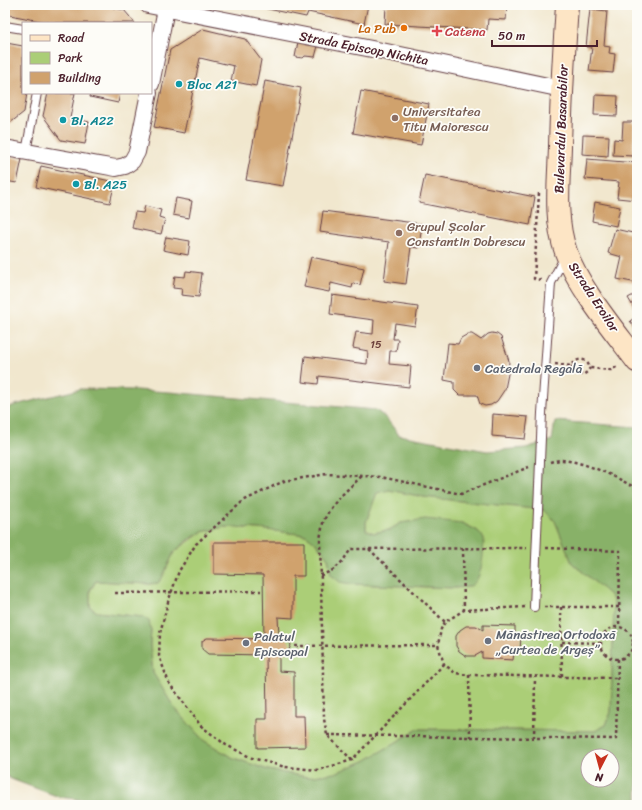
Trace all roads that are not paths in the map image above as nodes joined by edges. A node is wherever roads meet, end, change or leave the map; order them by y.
1 (148, 5) edge
2 (567, 5) edge
3 (166, 9) junction
4 (5, 26) edge
5 (22, 29) edge
6 (152, 79) edge
7 (562, 89) junction
8 (37, 94) edge
9 (149, 94) edge
10 (5, 148) edge
11 (26, 152) junction
12 (566, 253) junction
13 (637, 361) edge
14 (534, 607) road end

1 - 3 street, Strada Episcop Nichita
2 - 7 main road, Bulevardul Basarabilor
3 - 6 street
3 - 7 street, Strada Episcop Nichita
4 - 5 lane
7 - 12 main road, Bulevardul Basarabilor
8 - 11 lane
9 - 11 street
10 - 11 street
12 - 13 main road, Strada Eroilor
12 - 14 lane

